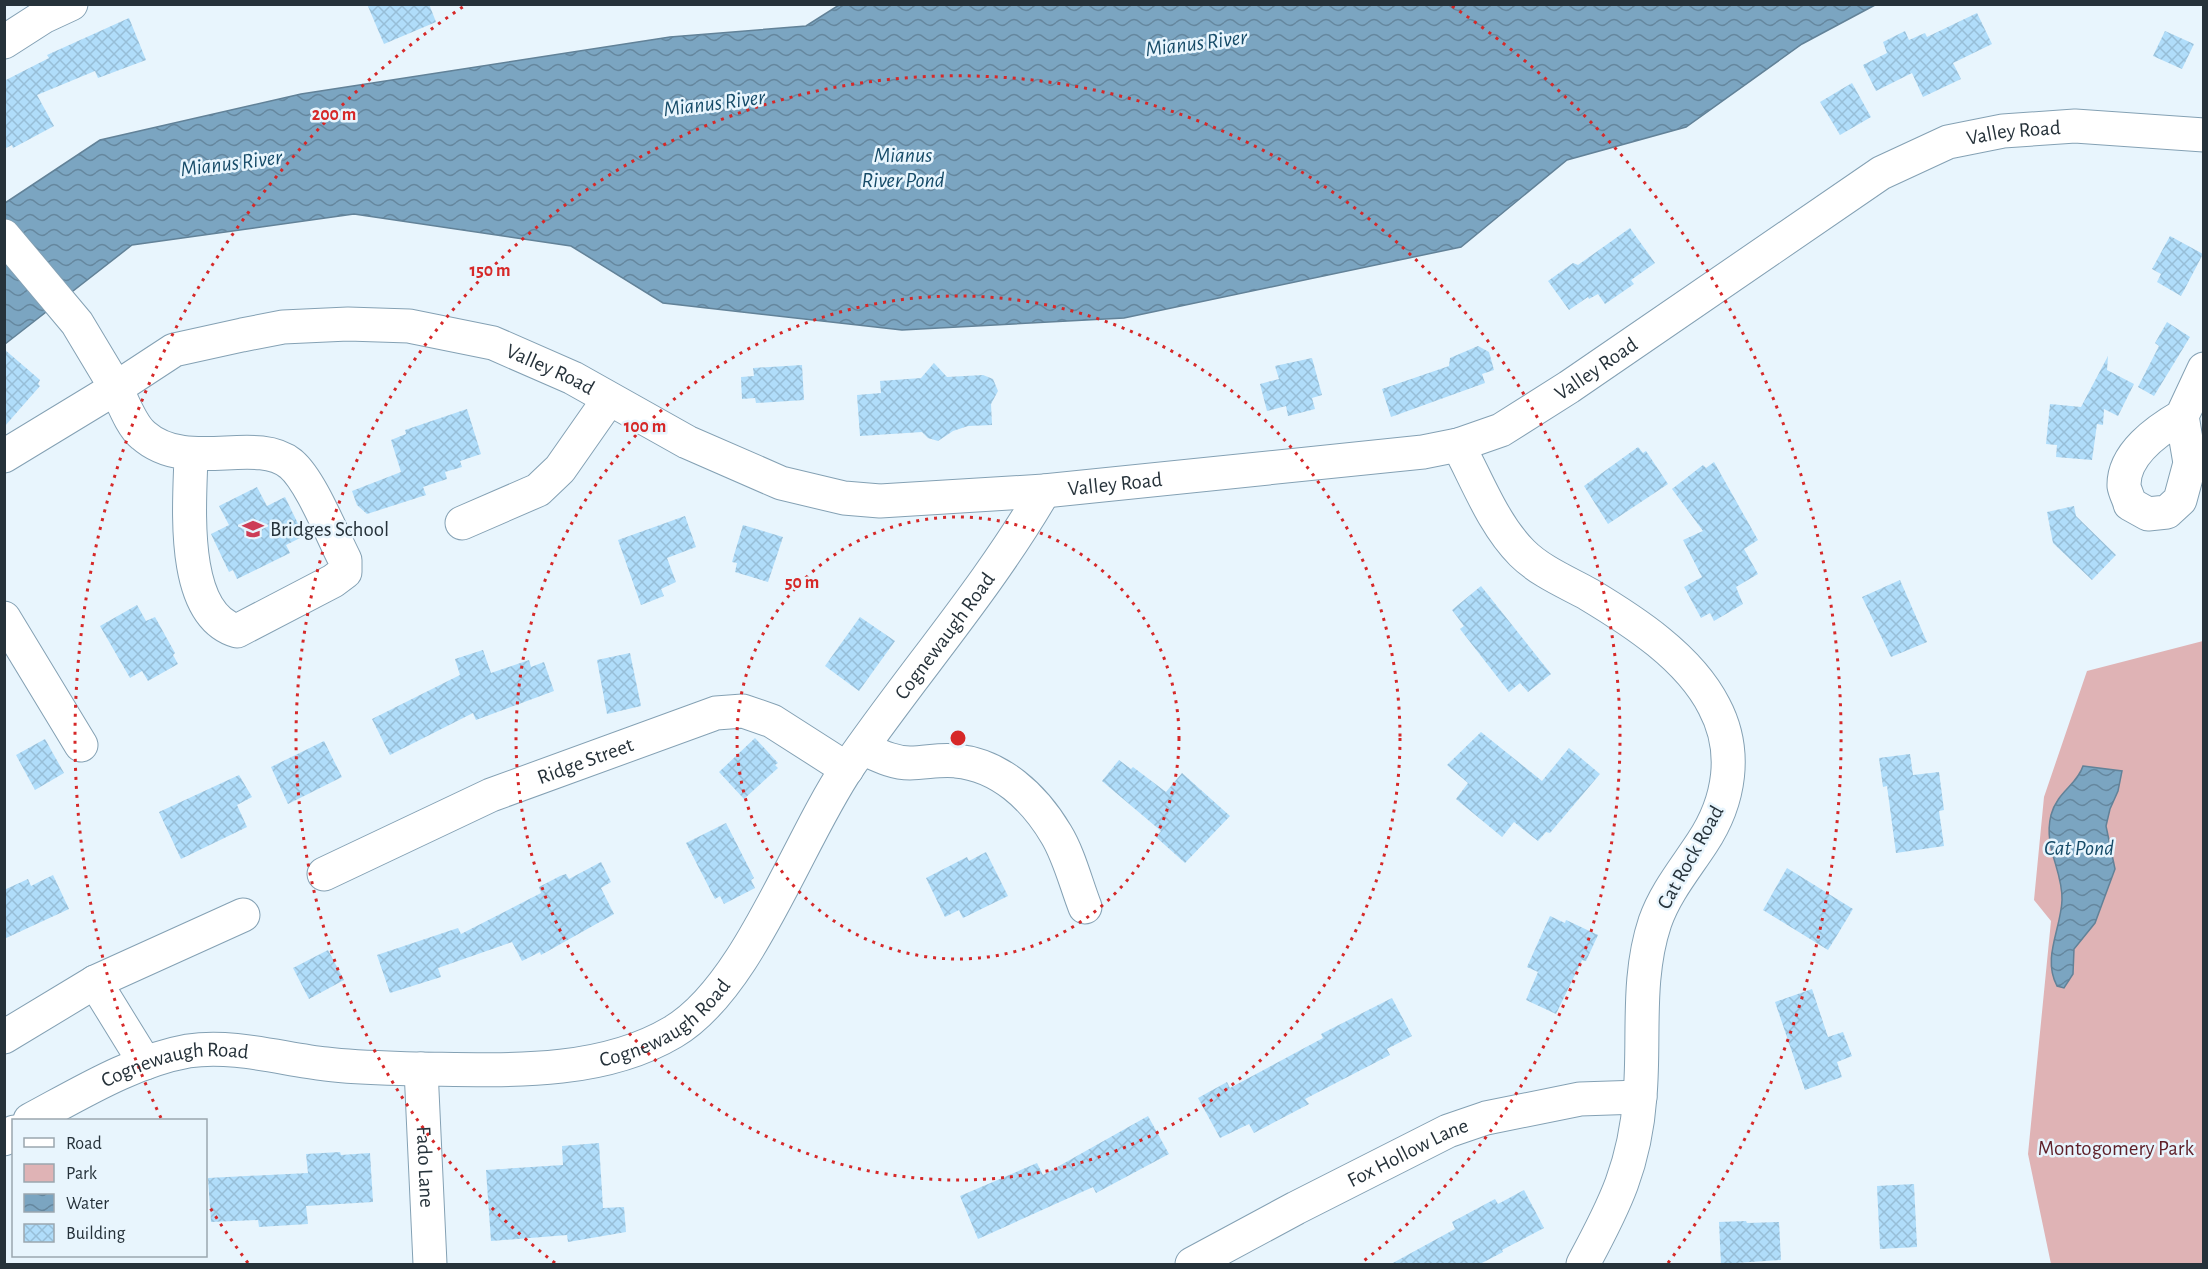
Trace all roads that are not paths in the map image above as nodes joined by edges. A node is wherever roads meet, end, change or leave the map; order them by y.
1 (71, 4) edge
2 (4, 42) edge
3 (2204, 135) edge
4 (4, 236) edge
5 (2204, 369) edge
6 (116, 388) junction
7 (609, 399) junction
8 (2182, 416) dead end
9 (1458, 445) junction
10 (191, 455) junction
11 (4, 456) edge
12 (1044, 491) junction
13 (462, 523) dead end
14 (4, 618) edge
15 (81, 745) dead end
16 (855, 758) junction
17 (324, 874) dead end
18 (1085, 907) dead end
19 (243, 915) dead end
20 (95, 982) junction
21 (4, 1037) edge
22 (145, 1063) junction
23 (421, 1069) junction
24 (1640, 1097) junction
25 (32, 1119) edge
26 (430, 1264) edge
27 (1192, 1264) edge
28 (1583, 1264) edge

1 - 2 street
3 - 9 street, Valley Road
4 - 6 street
5 - 8 street
6 - 7 street, Valley Road
6 - 10 street
6 - 11 street, Valley Road
7 - 12 street, Valley Road
7 - 13 street
9 - 12 street, Valley Road
9 - 24 street, Cat Rock Road
10 - 10 street
12 - 16 street, Cognewaugh Road
14 - 15 street
16 - 17 street, Ridge Street
16 - 18 street, Ridge Street
16 - 23 street, Cognewaugh Road
19 - 20 street
20 - 21 street
20 - 22 street
22 - 23 street, Cognewaugh Road
22 - 25 street, Cognewaugh Road
23 - 26 street, Fado Lane
24 - 27 street, Fox Hollow Lane
24 - 28 street, Cat Rock Road

